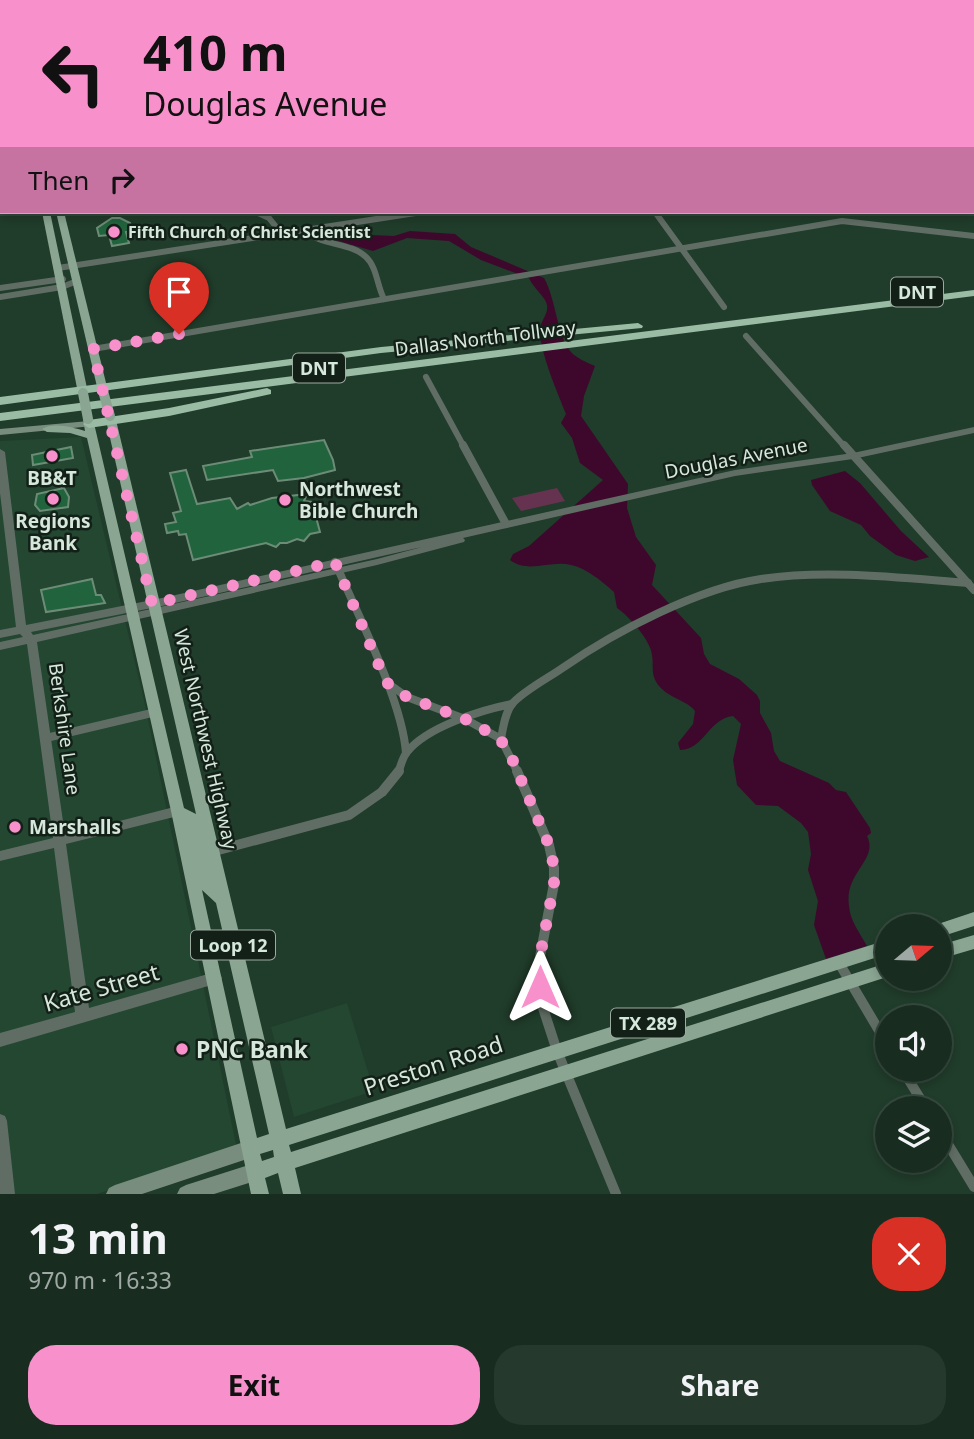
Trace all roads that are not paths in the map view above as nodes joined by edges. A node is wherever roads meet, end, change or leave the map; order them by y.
1 (46, 214) edge
2 (60, 214) edge
3 (260, 214) edge
4 (387, 214) edge
5 (656, 214) edge
6 (840, 214) edge
7 (842, 220) junction
8 (304, 229) junction
9 (281, 233) junction
10 (974, 236) edge
11 (681, 249) junction
12 (73, 266) junction
13 (58, 268) junction
14 (77, 281) junction
15 (61, 283) junction
16 (974, 285) edge
17 (0, 288) edge
18 (974, 293) edge
19 (0, 297) edge
20 (384, 299) junction
21 (724, 307) dead end
22 (638, 327) junction
23 (746, 336) dead end
24 (93, 349) junction
25 (373, 370) junction
26 (426, 377) dead end
27 (103, 388) junction
28 (82, 391) junction
29 (0, 401) edge
30 (0, 409) edge
31 (0, 417) edge
32 (110, 419) junction
33 (90, 426) junction
34 (974, 430) edge
35 (0, 433) edge
36 (0, 452) edge
37 (853, 456) junction
38 (506, 524) junction
39 (337, 566) junction
40 (146, 578) junction
41 (126, 582) junction
42 (971, 586) edge
43 (153, 608) junction
44 (133, 612) junction
45 (22, 630) junction
46 (0, 634) edge
47 (32, 640) junction
48 (0, 646) edge
49 (386, 682) junction
50 (512, 704) junction
51 (156, 712) junction
52 (465, 719) junction
53 (46, 738) junction
54 (500, 739) junction
55 (406, 753) junction
56 (178, 811) junction
57 (61, 840) junction
58 (211, 852) junction
59 (0, 856) edge
60 (223, 900) junction
61 (974, 919) edge
62 (952, 926) edge
63 (974, 942) edge
64 (952, 949) edge
65 (875, 951) edge
66 (839, 963) junction
67 (875, 974) edge
68 (215, 978) junction
69 (850, 983) junction
70 (83, 1016) junction
71 (875, 1024) edge
72 (0, 1040) edge
73 (557, 1051) junction
74 (567, 1073) junction
75 (0, 1121) edge
76 (279, 1139) junction
77 (250, 1149) junction
78 (952, 1151) edge
79 (285, 1162) junction
80 (255, 1172) junction
81 (974, 1187) edge
82 (7, 1194) edge
83 (115, 1194) edge
84 (186, 1194) edge
85 (260, 1194) edge
86 (292, 1194) edge
87 (616, 1194) edge

1 - 13 main road, Loop 12
2 - 12 main road, West Northwest Highway / Loop 12
3 - 9 street
4 - 8 street
5 - 11 street
6 - 7 street
7 - 10 street
7 - 11 street
8 - 9 street
8 - 20 street
9 - 12 street
11 - 20 street
11 - 21 street
12 - 13 street
12 - 14 main road, West Northwest Highway / Loop 12
13 - 15 main road, Loop 12
14 - 15 street
14 - 24 main road, West Northwest Highway / Loop 12
15 - 17 street
15 - 19 street
15 - 28 main road, Loop 12
16 - 22 highway, Dallas North Tollway / DNT
18 - 25 highway, Dallas North Tollway / DNT
20 - 24 street
22 - 27 highway
22 - 30 highway, Dallas North Tollway / DNT
23 - 37 street
24 - 27 main road, West Northwest Highway / Loop 12
25 - 31 highway, Dallas North Tollway / DNT
25 - 32 highway
26 - 38 street
27 - 28 highway
27 - 32 main road, West Northwest Highway / Loop 12, bridge
28 - 29 highway
28 - 33 main road, Loop 12, bridge
32 - 33 highway
32 - 40 main road, West Northwest Highway / Loop 12
33 - 35 main road
33 - 41 main road, Loop 12
34 - 37 street, Douglas Avenue
36 - 45 street
37 - 38 street, Douglas Avenue
37 - 42 street
38 - 39 street, Douglas Avenue
39 - 43 street, Douglas Avenue
39 - 49 street
40 - 41 main road
40 - 43 main road, West Northwest Highway / Loop 12
41 - 44 main road, Loop 12
42 - 50 street
43 - 44 street, Douglas Avenue
43 - 58 main road, West Northwest Highway / Loop 12
44 - 45 street, Douglas Avenue
44 - 47 street, Douglas Avenue
44 - 51 main road, Loop 12
45 - 46 street, Douglas Avenue
45 - 47 street, Berkshire Lane
47 - 48 street, Douglas Avenue
47 - 53 street, Berkshire Lane
49 - 52 street
49 - 55 street
50 - 52 street
50 - 54 street
51 - 53 street
51 - 56 main road, Loop 12
52 - 54 street
52 - 55 street
53 - 57 street, Berkshire Lane
54 - 73 street
55 - 58 street
56 - 57 street
56 - 60 main road
56 - 68 main road, Loop 12
57 - 59 street
57 - 70 street, Berkshire Lane
58 - 60 main road, West Northwest Highway / Loop 12
60 - 76 main road, West Northwest Highway / Loop 12
61 - 62 main road
63 - 64 main road
65 - 66 main road, Preston Road / TX 289
66 - 69 street
66 - 73 main road, Preston Road / TX 289
67 - 69 main road, TX 289
68 - 70 street, Kate Street
68 - 77 main road, Loop 12
69 - 71 street
69 - 74 main road, TX 289
70 - 72 street, Kate Street
73 - 74 street
73 - 76 main road, Preston Road / TX 289
74 - 79 main road, TX 289
74 - 87 street
75 - 82 street
76 - 77 main road, Preston Road / TX 289
76 - 79 main road, West Northwest Highway / Loop 12
77 - 80 main road, Loop 12
77 - 83 main road, Preston Road
78 - 81 street
79 - 80 main road, TX 289
79 - 86 main road, West Northwest Highway / Loop 12
80 - 84 main road
80 - 85 main road, Loop 12

